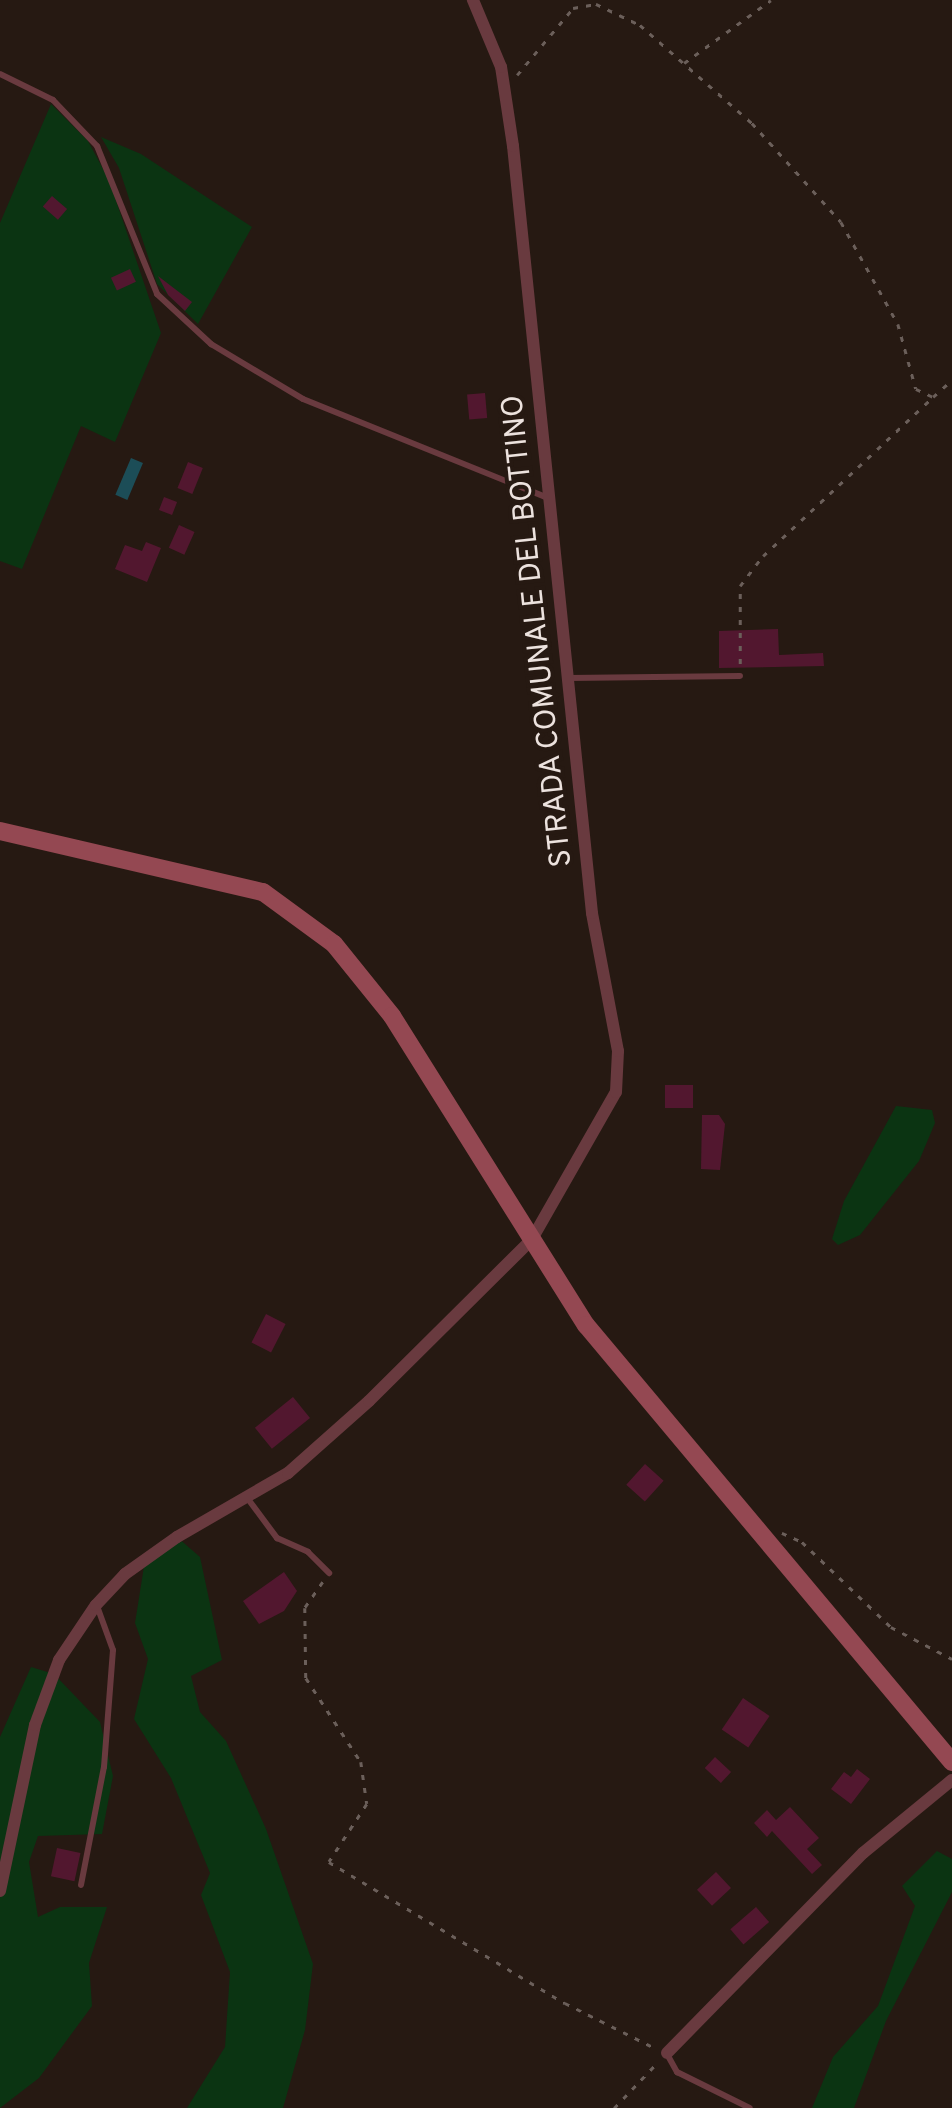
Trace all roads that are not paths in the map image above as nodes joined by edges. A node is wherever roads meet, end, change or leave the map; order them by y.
1 (473, 0) edge
2 (0, 74) edge
3 (551, 500) junction
4 (740, 676) road end
5 (569, 678) junction
6 (0, 831) edge
7 (532, 1240) junction
8 (248, 1499) junction
9 (330, 1573) road end
10 (96, 1606) junction
11 (952, 1762) edge
12 (952, 1780) edge
13 (82, 1885) dead end
14 (0, 1892) edge
15 (667, 2053) joint
16 (750, 2108) edge

1 - 3 street, STRADA COMUNALE DEL BOTTINO
2 - 3 lane
3 - 5 street, STRADA COMUNALE DEL BOTTINO
4 - 5 lane
5 - 7 street, STRADA COMUNALE DEL BOTTINO
6 - 7 main road
7 - 8 street, STRADA COMUNALE DEL BOTTINO
7 - 11 main road
8 - 9 lane
8 - 10 street, STRADA COMUNALE DEL BOTTINO
10 - 13 lane
10 - 14 street, STRADA COMUNALE DEL BOTTINO
12 - 15 street
15 - 16 lane

